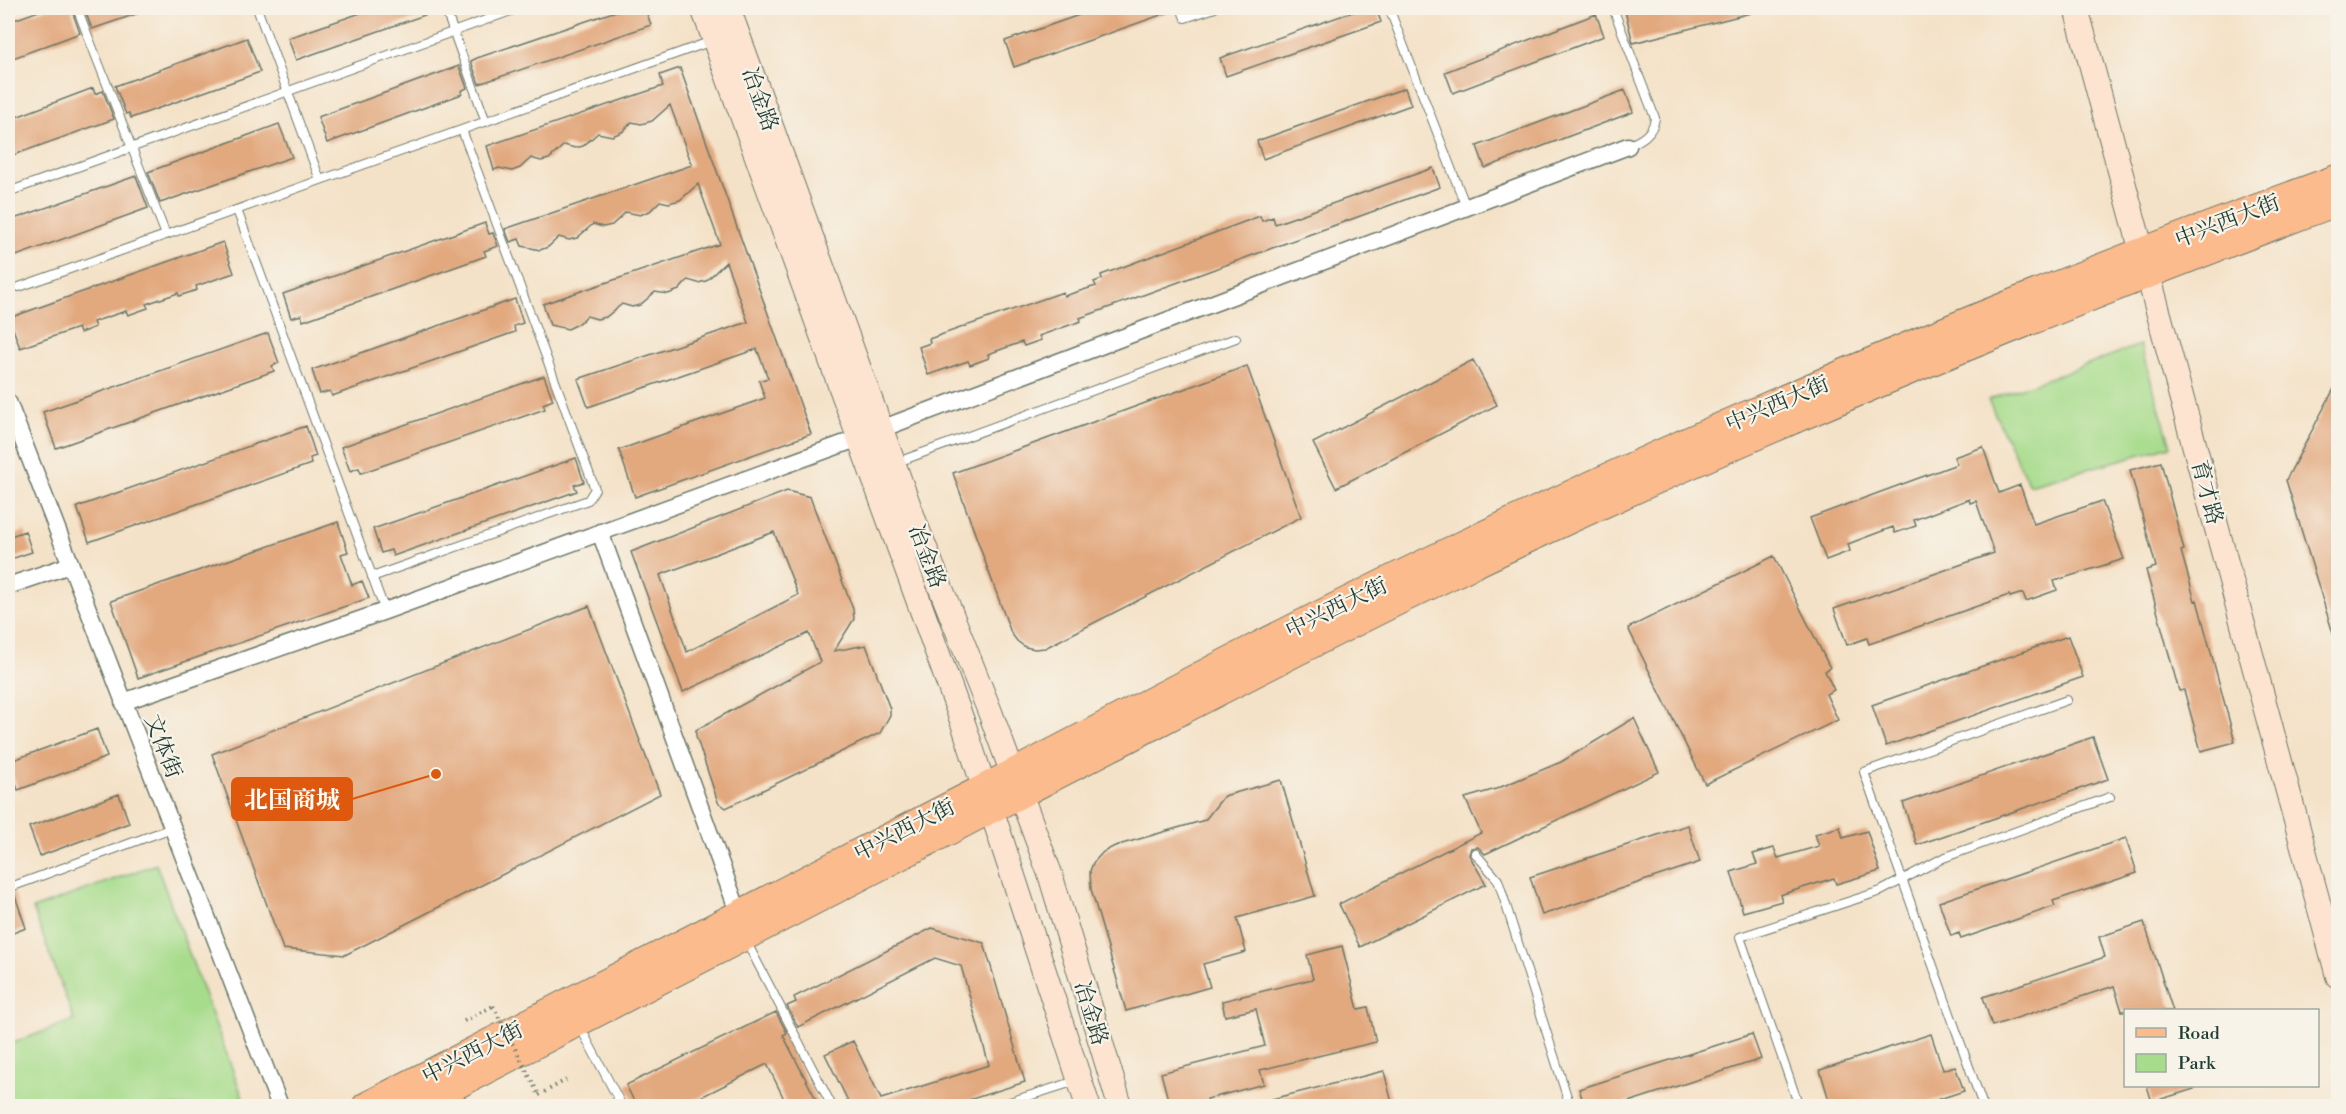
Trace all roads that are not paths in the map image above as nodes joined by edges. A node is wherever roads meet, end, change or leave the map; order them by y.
1 (77, 8) edge
2 (256, 8) edge
3 (445, 8) edge
4 (519, 8) edge
5 (703, 8) edge
6 (728, 8) edge
7 (1181, 8) edge
8 (1215, 8) edge
9 (1389, 8) edge
10 (1613, 8) edge
11 (2076, 8) edge
12 (453, 31) junction
13 (715, 40) junction
14 (287, 91) junction
15 (486, 122) junction
16 (462, 130) junction
17 (1628, 146) joint
18 (132, 147) junction
19 (2338, 178) edge
20 (320, 180) junction
21 (8, 192) edge
22 (2338, 202) edge
23 (1466, 207) junction
24 (237, 210) junction
25 (166, 235) junction
26 (2146, 263) junction
27 (19, 287) dead end
28 (1236, 338) dead end
29 (8, 402) edge
30 (870, 433) junction
31 (893, 464) junction
32 (600, 532) junction
33 (70, 565) junction
34 (372, 577) junction
35 (8, 586) edge
36 (385, 611) junction
37 (2067, 700) dead end
38 (123, 702) junction
39 (1016, 784) junction
40 (2110, 797) dead end
41 (988, 798) junction
42 (172, 828) junction
43 (1475, 853) dead end
44 (1902, 880) junction
45 (8, 888) edge
46 (742, 925) junction
47 (2338, 976) edge
48 (578, 1023) junction
49 (1079, 1080) junction
50 (280, 1107) edge
51 (366, 1107) edge
52 (416, 1107) edge
53 (622, 1107) edge
54 (832, 1107) edge
55 (998, 1107) edge
56 (1088, 1107) edge
57 (1120, 1107) edge
58 (1570, 1107) edge
59 (1798, 1107) edge
60 (1983, 1107) edge

1 - 18 lane
2 - 14 lane
3 - 12 lane
4 - 12 lane
5 - 13 street, 冶金路
6 - 30 street, 冶金路
7 - 8 lane
9 - 23 lane
10 - 17 lane
11 - 26 street, 育才路
12 - 14 lane
12 - 15 lane
13 - 15 lane
13 - 30 street, 冶金路
14 - 18 lane
14 - 20 lane
15 - 16 lane
16 - 20 lane
16 - 34 lane
17 - 23 street
18 - 21 lane
18 - 25 lane
19 - 26 main road, 中兴西大街
20 - 24 lane
22 - 26 main road, 中兴西大街
23 - 30 street
24 - 25 lane
24 - 34 lane
25 - 27 lane
26 - 39 main road, 中兴西大街
26 - 47 street, 育才路
28 - 31 lane
29 - 33 street, 文体街
30 - 31 street, 冶金路
30 - 32 street
30 - 41 street, 冶金路
31 - 39 street, 冶金路
32 - 36 street
32 - 46 street
33 - 35 street
33 - 38 street, 文体街
34 - 36 lane
36 - 38 street
37 - 44 lane
38 - 42 street, 文体街
39 - 41 main road, 中兴西大街
39 - 57 street, 冶金路
40 - 44 lane
41 - 46 main road, 中兴西大街
41 - 49 street, 冶金路
42 - 45 lane
42 - 50 street, 文体街
43 - 58 lane
44 - 59 lane
44 - 60 lane
46 - 48 main road, 中兴西大街
46 - 51 main road, 中兴西大街
46 - 54 lane
48 - 52 main road, 中兴西大街
48 - 53 lane
49 - 55 lane
49 - 56 street, 冶金路

